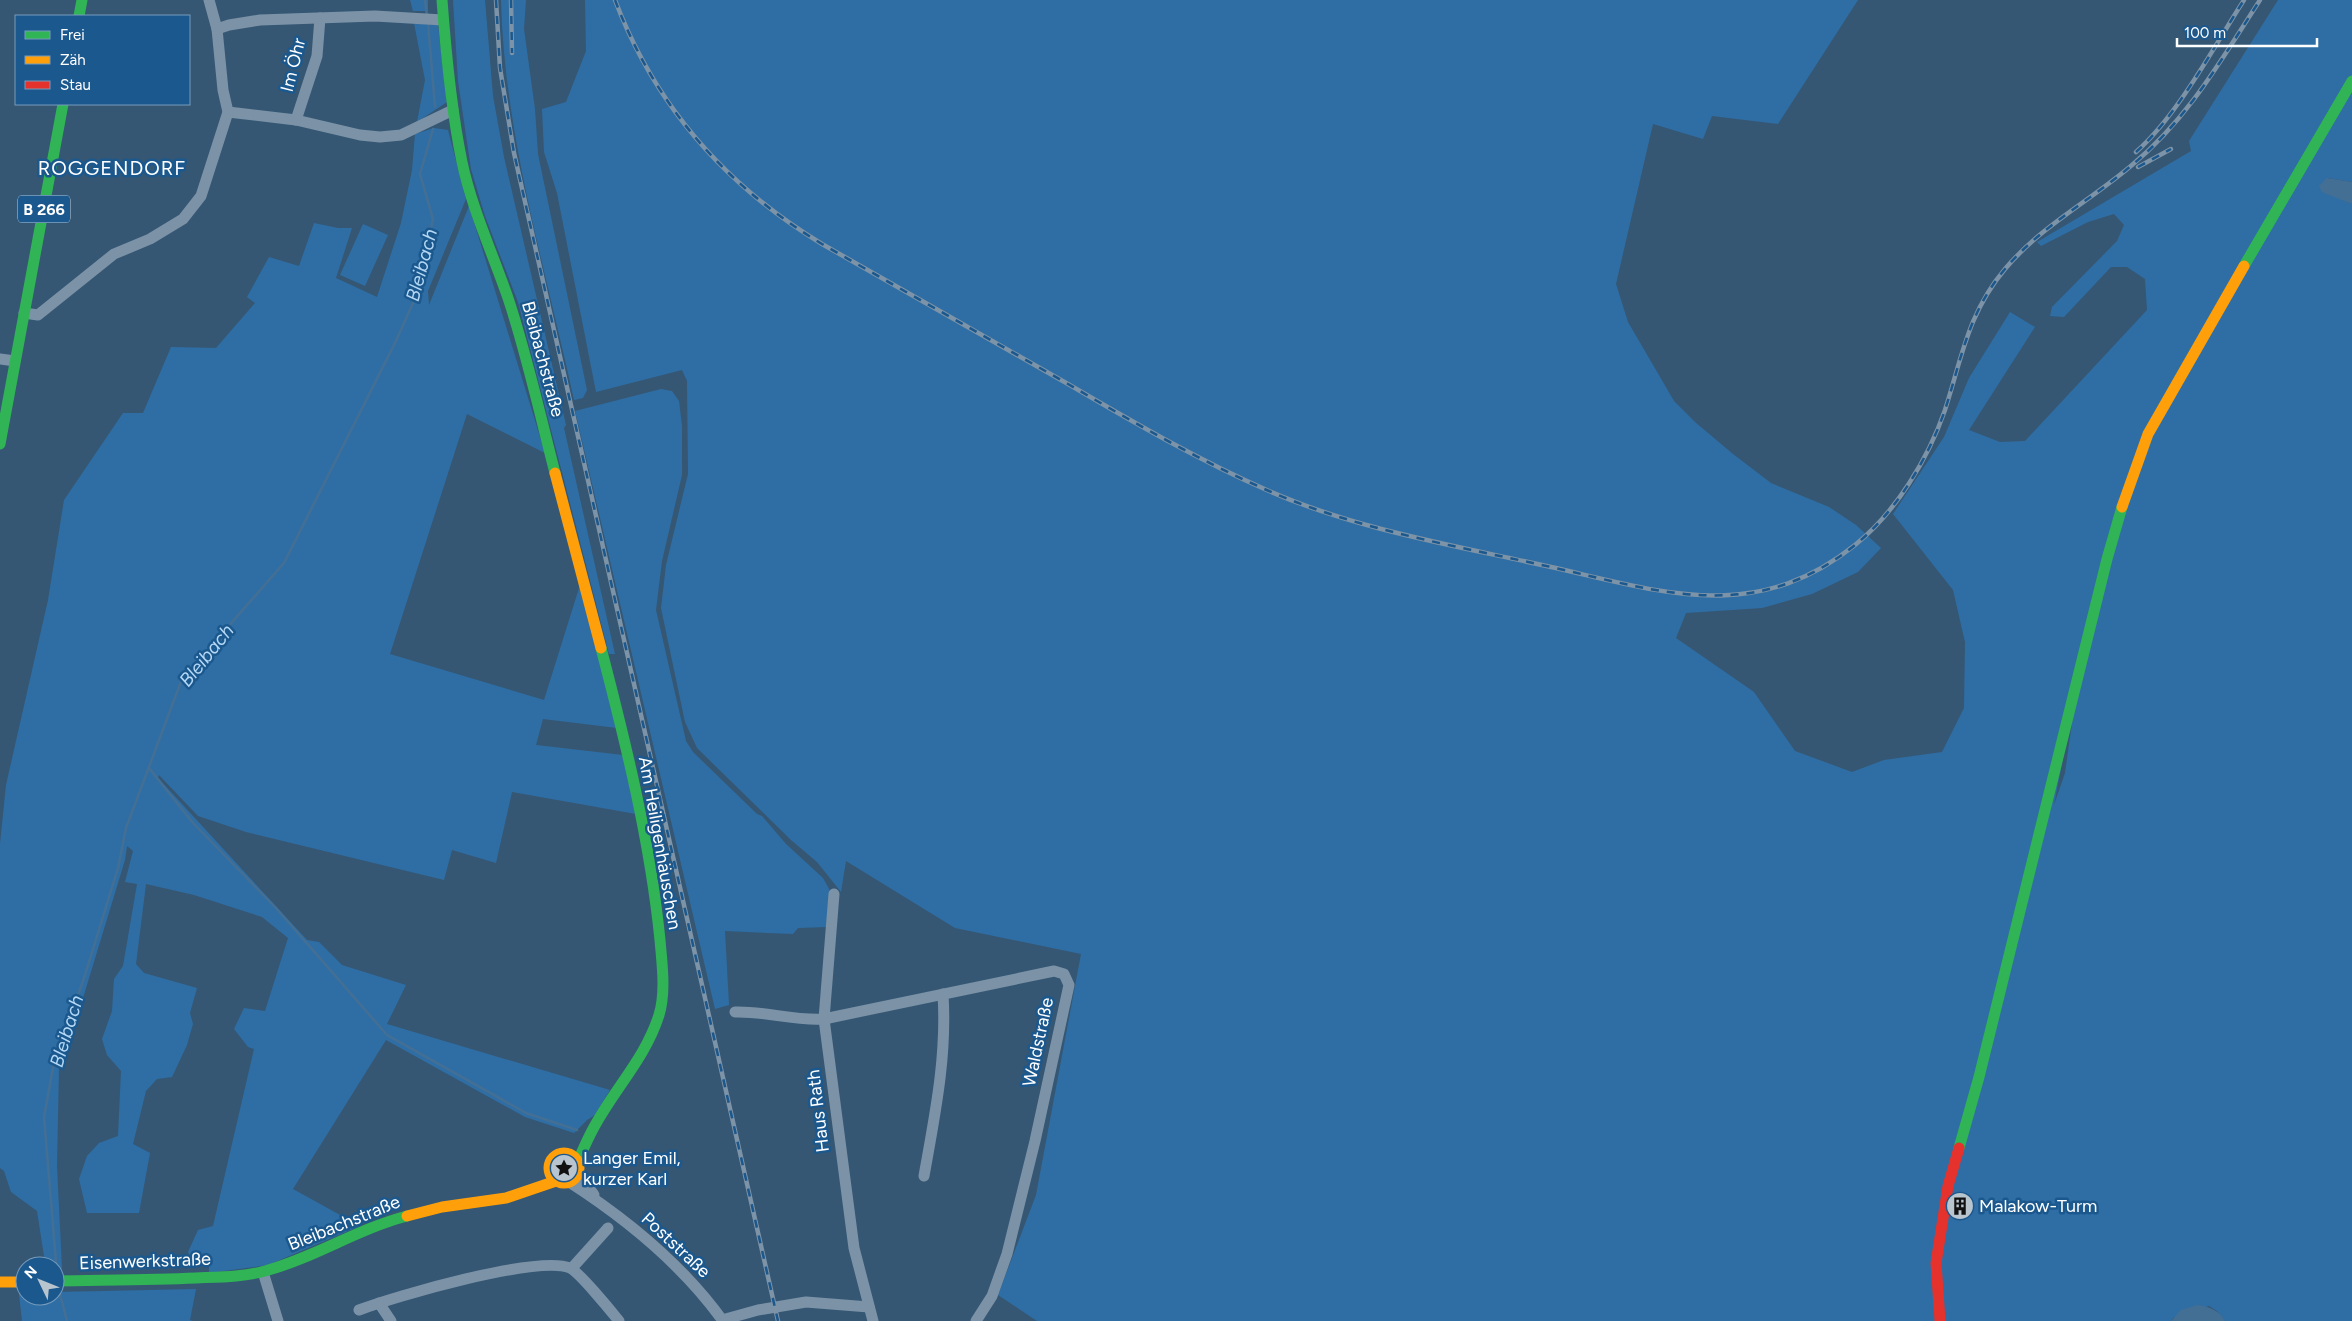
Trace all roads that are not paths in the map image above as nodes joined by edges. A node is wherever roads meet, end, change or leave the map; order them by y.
1 (82, 0) edge
2 (209, 0) edge
3 (442, 0) edge
4 (79, 15) edge
5 (320, 18) junction
6 (438, 20) junction
7 (217, 30) junction
8 (2352, 81) edge
9 (63, 105) edge
10 (453, 110) junction
11 (228, 112) junction
12 (296, 120) junction
13 (24, 313) junction
14 (0, 359) edge
15 (15, 361) junction
16 (0, 444) edge
17 (621, 726) joint
18 (834, 894) dead end
19 (943, 994) junction
20 (735, 1012) dead end
21 (824, 1019) junction
22 (593, 1128) junction
23 (567, 1154) junction
24 (578, 1168) junction
25 (549, 1170) junction
26 (924, 1176) dead end
27 (556, 1181) junction
28 (569, 1182) junction
29 (524, 1192) junction
30 (598, 1200) junction
31 (608, 1228) dead end
32 (572, 1268) junction
33 (263, 1272) junction
34 (236, 1276) joint
35 (65, 1281) edge
36 (0, 1282) edge
37 (15, 1282) edge
38 (379, 1303) junction
39 (870, 1307) junction
40 (359, 1310) dead end
41 (758, 1310) junction
42 (723, 1320) edge
43 (278, 1321) edge
44 (391, 1321) edge
45 (619, 1321) edge
46 (749, 1321) edge
47 (873, 1321) edge
48 (976, 1321) edge
49 (1940, 1321) edge

1 - 4 main road
2 - 7 street
3 - 6 main road, Bleibachstraße
5 - 6 street
5 - 7 street
5 - 12 street, Im Öhr
6 - 10 main road, Bleibachstraße
7 - 11 street
8 - 49 main road
9 - 13 main road, B 266
10 - 12 street
10 - 17 main road, Bleibachstraße
11 - 12 street
11 - 13 street
13 - 15 main road, B 266
14 - 15 street
15 - 16 main road, B 266
17 - 22 main road, Am Heiligenhäuschen
18 - 21 street, Haus Rath
19 - 21 street, Waldstraße
19 - 26 street
19 - 48 street, Waldstraße
20 - 21 street, Waldstraße
21 - 39 street, Haus Rath
22 - 23 main road, Am Heiligenhäuschen
22 - 24 main road, Am Heiligenhäuschen
23 - 24 main road
23 - 25 main road, Bleibachstraße
24 - 28 main road
24 - 30 street, Poststraße
25 - 27 main road
25 - 29 main road, Bleibachstraße
27 - 28 main road, Bleibachstraße
27 - 29 main road, Bleibachstraße
28 - 30 street, Poststraße
29 - 33 main road, Bleibachstraße
30 - 42 street, Poststraße
31 - 32 street
32 - 38 street
32 - 45 street
33 - 34 main road, Bleibachstraße
33 - 43 street
34 - 35 main road, Eisenwerkstraße
36 - 37 main road
38 - 40 street
38 - 44 street
39 - 41 street
39 - 47 street, Haus Rath
41 - 42 street
41 - 46 street

